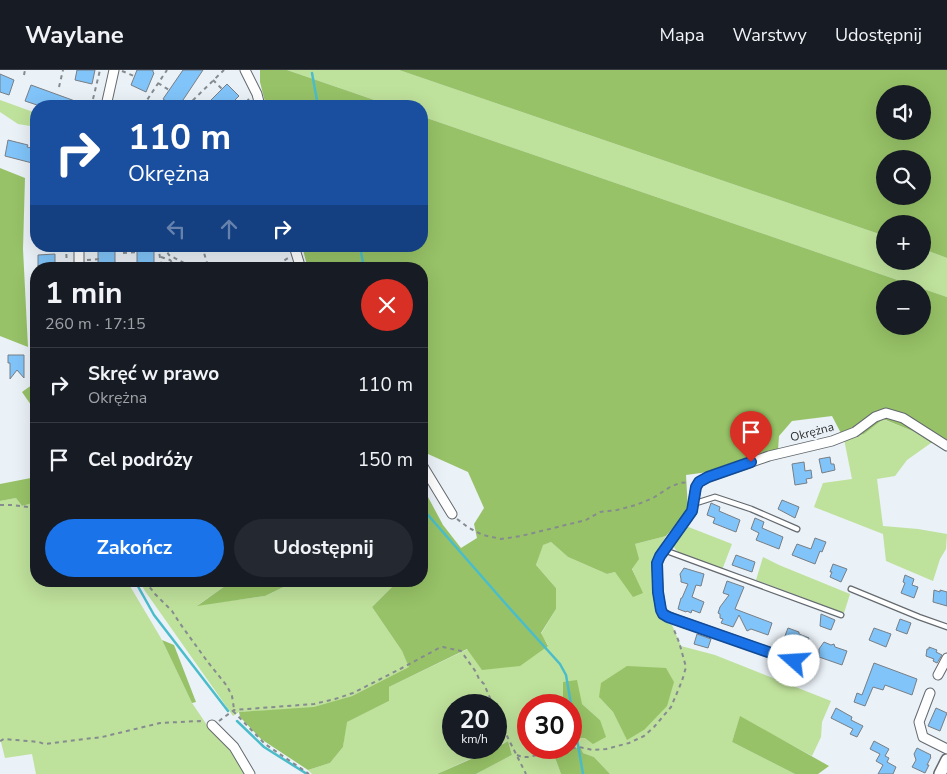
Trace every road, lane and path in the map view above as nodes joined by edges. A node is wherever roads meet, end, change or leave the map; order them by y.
1 (25, 70) edge
2 (63, 70) edge
3 (100, 70) edge
4 (114, 70) edge
5 (119, 70) edge
6 (167, 70) edge
7 (223, 70) edge
8 (245, 70) edge
9 (24, 75) dead end
10 (134, 76) dead end
11 (213, 80) junction
12 (158, 83) junction
13 (59, 87) dead end
14 (222, 89) dead end
15 (169, 90) dead end
16 (93, 99) dead end
17 (107, 100) edge
18 (147, 100) edge
19 (194, 100) edge
20 (258, 100) edge
21 (139, 252) dead end
22 (159, 252) edge
23 (167, 252) edge
24 (292, 252) edge
25 (123, 253) dead end
26 (160, 257) junction
27 (100, 259) dead end
28 (84, 260) dead end
29 (161, 262) edge
30 (172, 262) edge
31 (182, 262) edge
32 (280, 262) edge
33 (947, 446) edge
34 (428, 475) edge
35 (699, 482) junction
36 (693, 504) junction
37 (0, 505) edge
38 (30, 507) edge
39 (452, 514) joint
40 (797, 529) dead end
41 (664, 550) junction
42 (149, 587) edge
43 (851, 589) dead end
44 (841, 615) dead end
45 (674, 619) junction
46 (947, 627) edge
47 (947, 658) edge
48 (811, 667) dead end
49 (938, 675) dead end
50 (930, 693) dead end
51 (488, 694) edge
52 (233, 711) junction
53 (212, 725) junction
54 (507, 735) edge
55 (0, 741) edge
56 (582, 748) edge
57 (947, 749) edge
58 (517, 755) edge
59 (519, 759) edge
60 (947, 760) edge
61 (250, 774) edge
62 (309, 774) edge
63 (526, 774) edge
64 (940, 774) edge

1 - 9 path
2 - 13 path
3 - 16 path
4 - 17 street
5 - 10 path
6 - 12 path
7 - 11 path
8 - 20 street
11 - 14 path
11 - 19 path
12 - 15 path
12 - 18 path
21 - 25 path
22 - 26 path
23 - 31 path
24 - 32 path
26 - 29 path
26 - 30 path
27 - 28 path
33 - 35 street, Okrężna
34 - 39 street
35 - 36 street
35 - 39 path
36 - 40 lane
36 - 41 street
37 - 38 path
41 - 44 lane
41 - 45 street
42 - 52 path
43 - 46 lane
45 - 48 street
45 - 56 path
47 - 49 street
50 - 57 street
51 - 52 path
52 - 53 path
52 - 62 path
53 - 55 path
53 - 61 street
54 - 58 path
59 - 63 path
60 - 64 street

